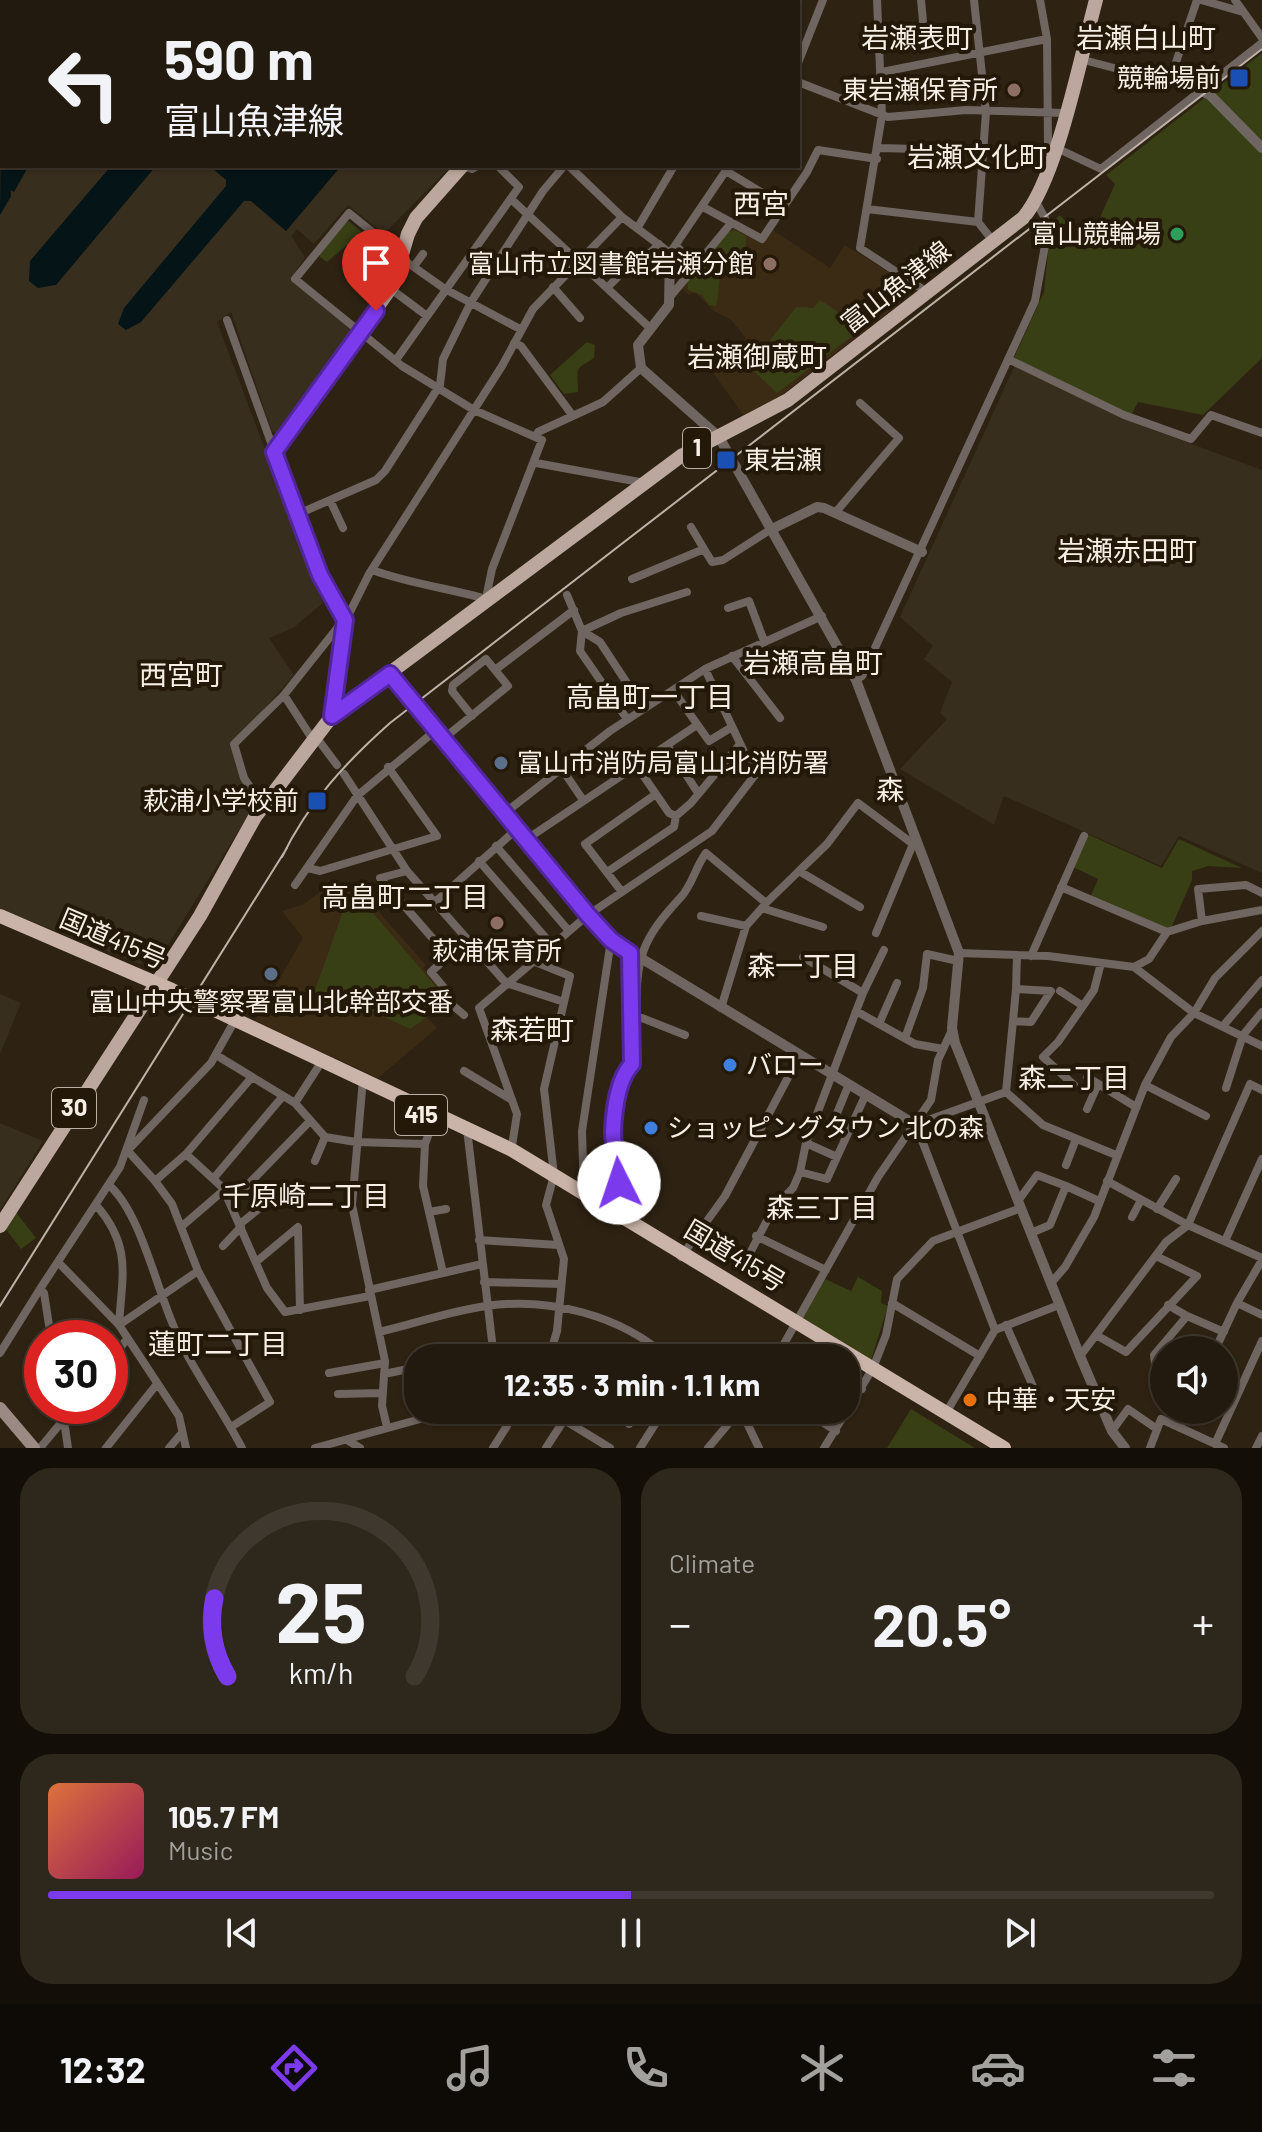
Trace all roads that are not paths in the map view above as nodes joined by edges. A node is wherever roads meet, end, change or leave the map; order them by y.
1 (823, 0) edge
2 (877, 0) edge
3 (921, 0) edge
4 (974, 0) edge
5 (1040, 0) edge
6 (1096, 0) edge
7 (1199, 0) edge
8 (1235, 0) edge
9 (1244, 12) junction
10 (1142, 29) dead end
11 (930, 32) dead end
12 (800, 36) edge
13 (1184, 38) junction
14 (808, 39) junction
15 (1047, 39) junction
16 (1262, 41) edge
17 (979, 52) junction
18 (800, 58) edge
19 (1080, 58) junction
20 (882, 72) junction
21 (800, 83) edge
22 (1169, 83) junction
23 (1201, 91) junction
24 (986, 112) junction
25 (1048, 113) junction
26 (1064, 113) junction
27 (882, 115) junction
28 (879, 148) junction
29 (1262, 148) edge
30 (1054, 149) junction
31 (984, 150) junction
32 (877, 159) junction
33 (460, 168) edge
34 (500, 168) edge
35 (564, 168) edge
36 (568, 168) edge
37 (673, 168) edge
38 (727, 168) edge
39 (511, 199) junction
40 (1036, 202) junction
41 (784, 206) junction
42 (703, 207) junction
43 (867, 209) junction
44 (530, 214) junction
45 (622, 217) junction
46 (732, 222) junction
47 (978, 222) junction
48 (638, 227) junction
49 (994, 242) junction
50 (659, 244) junction
51 (673, 250) junction
52 (423, 254) dead end
53 (401, 256) junction
54 (580, 260) junction
55 (696, 265) junction
56 (414, 266) junction
57 (553, 287) junction
58 (608, 287) junction
59 (391, 289) junction
60 (445, 289) junction
61 (928, 293) junction
62 (670, 297) junction
63 (471, 302) junction
64 (427, 316) junction
65 (580, 318) dead end
66 (227, 320) dead end
67 (650, 328) junction
68 (520, 329) junction
69 (361, 334) junction
70 (514, 343) junction
71 (1008, 359) junction
72 (396, 360) junction
73 (641, 368) junction
74 (437, 389) junction
75 (860, 403) dead end
76 (474, 410) junction
77 (573, 416) junction
78 (1262, 433) edge
79 (536, 436) junction
80 (719, 437) junction
81 (274, 452) junction
82 (536, 463) junction
83 (645, 484) junction
84 (330, 500) junction
85 (835, 513) junction
86 (298, 514) junction
87 (691, 527) dead end
88 (343, 528) dead end
89 (770, 530) junction
90 (704, 549) junction
91 (922, 552) junction
92 (372, 570) junction
93 (632, 579) dead end
94 (687, 592) dead end
95 (567, 595) dead end
96 (484, 601) junction
97 (728, 608) dead end
98 (574, 610) junction
99 (822, 616) junction
100 (345, 620) junction
101 (582, 631) junction
102 (764, 641) junction
103 (732, 656) junction
104 (705, 669) junction
105 (495, 670) junction
106 (390, 674) junction
107 (856, 680) junction
108 (673, 690) junction
109 (284, 695) junction
110 (644, 709) junction
111 (332, 716) junction
112 (472, 716) junction
113 (780, 718) dead end
114 (627, 719) junction
115 (697, 725) junction
116 (732, 727) junction
117 (436, 730) junction
118 (314, 738) junction
119 (443, 739) junction
120 (740, 744) junction
121 (667, 745) junction
122 (337, 765) dead end
123 (636, 765) junction
124 (388, 767) junction
125 (562, 769) junction
126 (344, 774) dead end
127 (698, 793) junction
128 (656, 794) junction
129 (357, 796) junction
130 (583, 800) junction
131 (263, 806) junction
132 (506, 812) junction
133 (676, 816) junction
134 (518, 828) junction
135 (1084, 836) dead end
136 (527, 839) junction
137 (915, 844) junction
138 (496, 846) junction
139 (392, 849) junction
140 (479, 861) junction
141 (308, 868) junction
142 (407, 871) junction
143 (799, 871) junction
144 (607, 872) junction
145 (295, 885) dead end
146 (1061, 887) junction
147 (622, 892) junction
148 (1262, 893) edge
149 (434, 903) junction
150 (764, 906) junction
151 (860, 907) dead end
152 (1262, 910) edge
153 (588, 915) junction
154 (0, 916) edge
155 (701, 916) dead end
156 (1202, 921) junction
157 (0, 924) edge
158 (746, 926) junction
159 (823, 927) dead end
160 (569, 931) junction
161 (1262, 931) edge
162 (1167, 932) junction
163 (876, 933) dead end
164 (466, 939) junction
165 (611, 940) junction
166 (552, 945) junction
167 (884, 950) dead end
168 (1017, 955) junction
169 (448, 956) junction
170 (634, 956) junction
171 (1031, 956) junction
172 (803, 957) dead end
173 (958, 957) junction
174 (533, 961) junction
175 (1101, 963) junction
176 (1134, 967) junction
177 (1262, 980) edge
178 (506, 983) junction
179 (897, 983) dead end
180 (154, 987) junction
181 (1016, 989) junction
182 (1060, 991) dead end
183 (863, 993) junction
184 (564, 1002) junction
185 (1083, 1006) junction
186 (721, 1008) junction
187 (856, 1011) junction
188 (1262, 1012) edge
189 (1194, 1013) junction
190 (464, 1015) dead end
191 (1013, 1021) junction
192 (233, 1024) junction
193 (879, 1024) junction
194 (1223, 1026) junction
195 (952, 1028) junction
196 (528, 1034) dead end
197 (685, 1035) dead end
198 (1243, 1035) junction
199 (556, 1038) junction
200 (905, 1038) junction
201 (1262, 1046) edge
202 (943, 1049) junction
203 (216, 1055) junction
204 (800, 1055) junction
205 (320, 1064) junction
206 (464, 1071) dead end
207 (832, 1074) junction
208 (252, 1077) junction
209 (1087, 1077) dead end
210 (362, 1084) junction
211 (849, 1084) junction
212 (1098, 1084) junction
213 (1074, 1085) dead end
214 (1145, 1085) junction
215 (1226, 1088) dead end
216 (1262, 1090) edge
217 (1006, 1092) junction
218 (866, 1094) junction
219 (283, 1096) junction
220 (144, 1100) dead end
221 (978, 1100) junction
222 (512, 1101) junction
223 (295, 1103) junction
224 (1136, 1107) junction
225 (1087, 1109) dead end
226 (1206, 1116) dead end
227 (435, 1117) junction
228 (835, 1118) dead end
229 (310, 1121) junction
230 (916, 1125) junction
231 (467, 1132) junction
232 (325, 1137) junction
233 (1076, 1139) junction
234 (356, 1142) junction
235 (806, 1143) junction
236 (425, 1144) junction
237 (127, 1150) junction
238 (511, 1153) junction
239 (186, 1154) junction
240 (1116, 1155) junction
241 (837, 1157) junction
242 (1262, 1159) edge
243 (315, 1161) dead end
244 (1066, 1165) dead end
245 (800, 1172) junction
246 (553, 1178) junction
247 (213, 1179) junction
248 (1176, 1179) dead end
249 (155, 1181) junction
250 (1107, 1181) junction
251 (110, 1186) junction
252 (1066, 1186) junction
253 (224, 1190) junction
254 (583, 1196) junction
255 (1141, 1200) junction
256 (1099, 1201) junction
257 (230, 1203) junction
258 (266, 1203) dead end
259 (1020, 1205) junction
260 (97, 1206) junction
261 (446, 1209) dead end
262 (1157, 1209) junction
263 (429, 1212) junction
264 (614, 1215) junction
265 (1132, 1217) dead end
266 (1188, 1225) junction
267 (0, 1226) edge
268 (241, 1226) junction
269 (181, 1227) junction
270 (958, 1231) junction
271 (1031, 1233) junction
272 (756, 1236) junction
273 (479, 1240) junction
274 (1225, 1241) junction
275 (558, 1245) junction
276 (223, 1246) dead end
277 (749, 1255) dead end
278 (682, 1256) junction
279 (1156, 1256) junction
280 (1262, 1259) edge
281 (58, 1262) junction
282 (256, 1262) junction
283 (482, 1264) junction
284 (826, 1270) junction
285 (198, 1271) junction
286 (443, 1273) junction
287 (484, 1282) junction
288 (1051, 1283) junction
289 (561, 1284) junction
290 (40, 1289) junction
291 (370, 1293) junction
292 (160, 1296) junction
293 (892, 1303) junction
294 (1237, 1303) junction
295 (1059, 1305) junction
296 (1168, 1305) junction
297 (487, 1306) junction
298 (559, 1306) junction
299 (300, 1310) junction
300 (1262, 1315) edge
301 (1187, 1316) junction
302 (48, 1320) edge
303 (114, 1320) edge
304 (119, 1320) edge
305 (126, 1320) edge
306 (795, 1325) junction
307 (1006, 1325) junction
308 (995, 1330) junction
309 (379, 1332) junction
310 (1224, 1332) junction
311 (1096, 1335) junction
312 (1170, 1336) edge
313 (1222, 1336) edge
314 (128, 1340) edge
315 (1262, 1341) edge
316 (492, 1344) edge
317 (553, 1344) edge
318 (653, 1344) edge
319 (784, 1344) edge
320 (822, 1344) edge
321 (0, 1353) edge
322 (980, 1356) junction
323 (1080, 1356) junction
324 (385, 1363) junction
325 (404, 1370) edge
326 (860, 1371) edge
327 (329, 1373) dead end
328 (384, 1374) junction
329 (868, 1377) junction
330 (860, 1379) edge
331 (157, 1384) junction
332 (1035, 1391) dead end
333 (383, 1393) junction
334 (338, 1394) dead end
335 (0, 1408) edge
336 (946, 1413) junction
337 (404, 1423) edge
338 (61, 1424) edge
339 (65, 1424) edge
340 (506, 1424) edge
341 (561, 1424) edge
342 (570, 1424) edge
343 (655, 1424) edge
344 (727, 1424) edge
345 (747, 1424) edge
346 (825, 1424) edge
347 (1182, 1424) edge
348 (231, 1427) junction
349 (387, 1427) junction
350 (1180, 1428) junction
351 (1157, 1429) junction
352 (836, 1431) junction
353 (1112, 1431) junction
354 (181, 1434) junction
355 (1262, 1436) edge
356 (347, 1440) junction
357 (599, 1445) edge
358 (1220, 1446) edge
359 (34, 1448) edge
360 (40, 1448) edge
361 (68, 1448) edge
362 (106, 1448) edge
363 (169, 1448) edge
364 (186, 1448) edge
365 (242, 1448) edge
366 (315, 1448) edge
367 (360, 1448) edge
368 (493, 1448) edge
369 (546, 1448) edge
370 (610, 1448) edge
371 (640, 1448) edge
372 (708, 1448) edge
373 (759, 1448) edge
374 (824, 1448) edge
375 (991, 1448) edge
376 (1004, 1448) edge
377 (1125, 1448) edge
378 (1150, 1448) edge
379 (1256, 1448) edge

1 - 14 street
2 - 20 street
3 - 11 street
4 - 17 street
5 - 15 street
6 - 19 main road, 富山魚津線 / 1
7 - 9 street
7 - 13 street
8 - 9 street
9 - 16 street
10 - 13 street
12 - 14 street
13 - 22 street
14 - 18 street
15 - 17 street
15 - 25 street
16 - 23 street
17 - 20 street
17 - 24 street
19 - 22 street
19 - 26 main road, 富山魚津線 / 1
20 - 27 street
21 - 27 street
22 - 23 street
23 - 29 street
23 - 30 street
24 - 25 street
24 - 27 street
24 - 31 street
25 - 26 street
25 - 30 street
26 - 30 main road, 富山魚津線 / 1
27 - 28 street
28 - 31 street
28 - 32 street
30 - 31 street
30 - 40 main road, 富山魚津線 / 1
31 - 47 street
32 - 41 street
32 - 43 street
33 - 53 main road
34 - 39 street
35 - 44 street
36 - 45 street
37 - 48 street
38 - 41 street
38 - 42 street
39 - 44 street
39 - 60 street
40 - 49 main road, 富山魚津線 / 1
40 - 71 street
41 - 46 street
42 - 46 street
42 - 51 street
43 - 47 street
43 - 61 street
44 - 54 street
44 - 63 street
45 - 48 street
45 - 54 street
46 - 55 street
47 - 49 street
48 - 50 street
49 - 61 main road, 富山魚津線 / 1
50 - 51 street
50 - 58 street
51 - 55 street
51 - 62 street
52 - 56 street
53 - 56 street
53 - 59 main road
53 - 69 street
54 - 57 street
54 - 58 street
55 - 62 street
56 - 60 street
57 - 65 street
57 - 68 street
58 - 67 street
59 - 64 street
59 - 69 main road
60 - 63 street
60 - 64 street
61 - 80 main road, 富山魚津線 / 1
62 - 67 street
63 - 68 street
63 - 74 street
64 - 72 street
66 - 81 street
67 - 73 street
68 - 70 street
69 - 72 street
69 - 81 main road
70 - 76 street
70 - 77 street
71 - 78 street
71 - 91 street
72 - 74 street
73 - 77 street
73 - 80 street
74 - 76 street
74 - 84 street
75 - 85 street
76 - 79 street
76 - 92 street
77 - 79 street
79 - 82 street
80 - 83 main road, 富山魚津線 / 1
80 - 89 street
81 - 86 main road
82 - 83 street
82 - 96 street
83 - 96 main road, 富山魚津線 / 1
84 - 86 street
84 - 88 street
85 - 89 street
85 - 91 street
86 - 100 main road
87 - 90 street
89 - 90 street
89 - 99 street
90 - 93 street
91 - 107 street
92 - 96 street
92 - 100 street
94 - 101 street
95 - 98 street
96 - 106 main road, 富山魚津線 / 1
97 - 102 street
98 - 101 street
98 - 105 street
99 - 102 street
99 - 107 street
100 - 109 street
100 - 111 main road
101 - 110 street
101 - 114 street
102 - 103 street
103 - 104 street
103 - 113 street
104 - 108 street
104 - 116 street
105 - 112 street
105 - 112 street
106 - 111 main road, 富山魚津線 / 1
106 - 117 street
107 - 137 street
108 - 110 street
108 - 115 street
109 - 118 street
109 - 131 street
110 - 114 street
111 - 118 main road, 1
112 - 119 street
114 - 125 street
115 - 116 street
115 - 121 street
116 - 120 street
117 - 119 street
117 - 124 street
118 - 122 street
118 - 131 main road, 1
119 - 132 street
120 - 127 street
120 - 147 street
121 - 123 street
121 - 127 street
123 - 128 street
123 - 130 street
124 - 129 street
124 - 139 street
125 - 130 street
125 - 132 street
126 - 129 street
127 - 133 street
128 - 133 street
128 - 144 street
129 - 139 street
129 - 141 street
130 - 136 street
131 - 180 main road, 1
132 - 134 street
133 - 144 street
134 - 136 street
134 - 138 street
135 - 146 street
136 - 153 street
137 - 143 street
137 - 163 street
137 - 173 street
138 - 140 street
138 - 160 street
139 - 141 street
139 - 142 street
140 - 149 street
140 - 166 street
141 - 145 street
142 - 149 street
142 - 169 street
143 - 150 street
143 - 151 street
144 - 147 street
146 - 162 street
146 - 171 street
147 - 153 street
148 - 156 street
149 - 164 street
150 - 158 street
150 - 159 street
150 - 170 street
152 - 156 street
153 - 160 street
153 - 165 street
154 - 180 highway, 国道415号 / 415
155 - 158 street
156 - 162 street
157 - 180 highway, 国道415号 / 415
158 - 186 street
160 - 166 street
161 - 189 street
162 - 176 street
164 - 169 street
164 - 178 street
165 - 170 street
165 - 254 street
166 - 174 street
167 - 183 street
168 - 171 street
168 - 173 street
168 - 181 street
169 - 190 street
170 - 186 street
170 - 197 street
170 - 264 street
171 - 175 street
172 - 183 street
173 - 195 street
173 - 200 street
174 - 178 street
174 - 184 street
175 - 176 street
175 - 185 street
176 - 189 street
177 - 194 street
178 - 184 street
178 - 222 street
179 - 193 street
180 - 192 highway, 国道415号 / 415
180 - 267 main road, 30
181 - 191 street
181 - 191 street
182 - 185 street
183 - 187 street
184 - 199 street
185 - 213 street
186 - 204 street
187 - 193 street
187 - 207 street
188 - 198 street
189 - 194 street
189 - 214 street
191 - 217 street
192 - 203 street
192 - 205 highway, 国道415号 / 415
193 - 200 street
194 - 198 street
195 - 202 street
195 - 221 street
196 - 199 street
198 - 201 street
198 - 215 street
199 - 246 street
200 - 202 street
202 - 230 street
203 - 208 street
203 - 237 street
204 - 207 street
204 - 278 street
205 - 210 highway, 国道415号 / 415
205 - 223 street
206 - 222 street
207 - 211 street
207 - 235 street
208 - 219 street
208 - 239 street
209 - 212 street
210 - 227 highway, 国道415号 / 415
210 - 234 street
211 - 218 street
211 - 228 street
212 - 224 street
212 - 225 street
214 - 224 street
214 - 226 street
216 - 266 street
217 - 221 street
217 - 233 street
218 - 230 street
218 - 241 street
219 - 223 street
219 - 247 street
220 - 237 street
221 - 230 street
221 - 259 street
222 - 238 street
223 - 229 street
224 - 240 street
227 - 231 highway, 国道415号 / 415
227 - 236 street
229 - 232 street
229 - 257 street
230 - 270 street
230 - 284 street
231 - 238 highway, 国道415号 / 415
231 - 273 street
232 - 234 street
232 - 243 street
233 - 240 street
233 - 244 street
234 - 236 street
234 - 291 street
235 - 241 street
235 - 245 street
236 - 263 street
237 - 249 street
237 - 251 street
238 - 246 highway, 国道415号 / 415
239 - 247 street
239 - 249 street
240 - 250 street
241 - 245 street
242 - 274 street
245 - 272 street
246 - 254 highway, 国道415号 / 415
246 - 275 street
247 - 253 street
248 - 262 street
249 - 269 street
250 - 255 street
250 - 256 street
251 - 260 street
251 - 292 street
252 - 256 street
252 - 259 street
252 - 271 street
253 - 257 street
253 - 269 street
254 - 264 highway, 国道415号 / 415
255 - 262 street
255 - 265 street
256 - 288 street
257 - 268 street
258 - 268 street
259 - 270 street
259 - 271 street
260 - 281 street
260 - 304 street
261 - 263 street
262 - 266 street
263 - 286 street
264 - 278 highway, 国道415号 / 415
266 - 274 street
266 - 279 street
268 - 276 street
268 - 282 street
269 - 285 street
270 - 293 street
270 - 308 street
271 - 288 street
272 - 277 street
272 - 284 street
273 - 275 street
273 - 283 street
274 - 280 street
275 - 289 street
278 - 306 highway, 国道415号 / 415
279 - 296 street
279 - 311 street
280 - 294 street
281 - 290 street
281 - 303 street
282 - 299 street
282 - 299 street
283 - 286 street
283 - 287 street
284 - 306 street
285 - 292 street
285 - 348 street
286 - 291 street
287 - 289 street
287 - 297 street
288 - 295 street
289 - 298 street
290 - 302 street
290 - 321 street
291 - 299 street
291 - 309 street
292 - 305 street
292 - 348 street
293 - 322 street
293 - 329 street
294 - 300 street
294 - 310 street
295 - 307 street
295 - 323 street
296 - 301 street
296 - 311 street
297 - 298 street
297 - 309 street
297 - 316 street
298 - 317 street
298 - 318 street
301 - 310 street
301 - 312 street
306 - 319 street
306 - 320 highway, 国道415号 / 415
306 - 329 highway, 国道415号 / 415
307 - 308 street
307 - 332 street
308 - 322 street
309 - 324 street
310 - 313 street
311 - 323 street
314 - 331 street
315 - 358 street
322 - 336 street
323 - 353 street
324 - 327 street
324 - 328 street
325 - 328 street
326 - 329 highway, 国道415号 / 415
328 - 333 street
329 - 330 street
329 - 336 highway, 国道415号 / 415
329 - 352 street
329 - 375 highway, 国道415号 / 415
331 - 354 street
331 - 362 street
333 - 334 street
333 - 349 street
335 - 359 main road
336 - 376 highway, 国道415号 / 415
337 - 349 street
338 - 360 street
339 - 361 street
340 - 368 street
341 - 369 street
342 - 357 street
343 - 371 street
344 - 372 street
345 - 373 street
346 - 352 street
347 - 350 street
348 - 365 street
349 - 356 street
350 - 351 street
350 - 358 street
351 - 353 street
351 - 378 street
352 - 374 street
353 - 377 street
354 - 363 street
354 - 364 street
355 - 379 street
356 - 366 street
356 - 367 street
357 - 370 street

